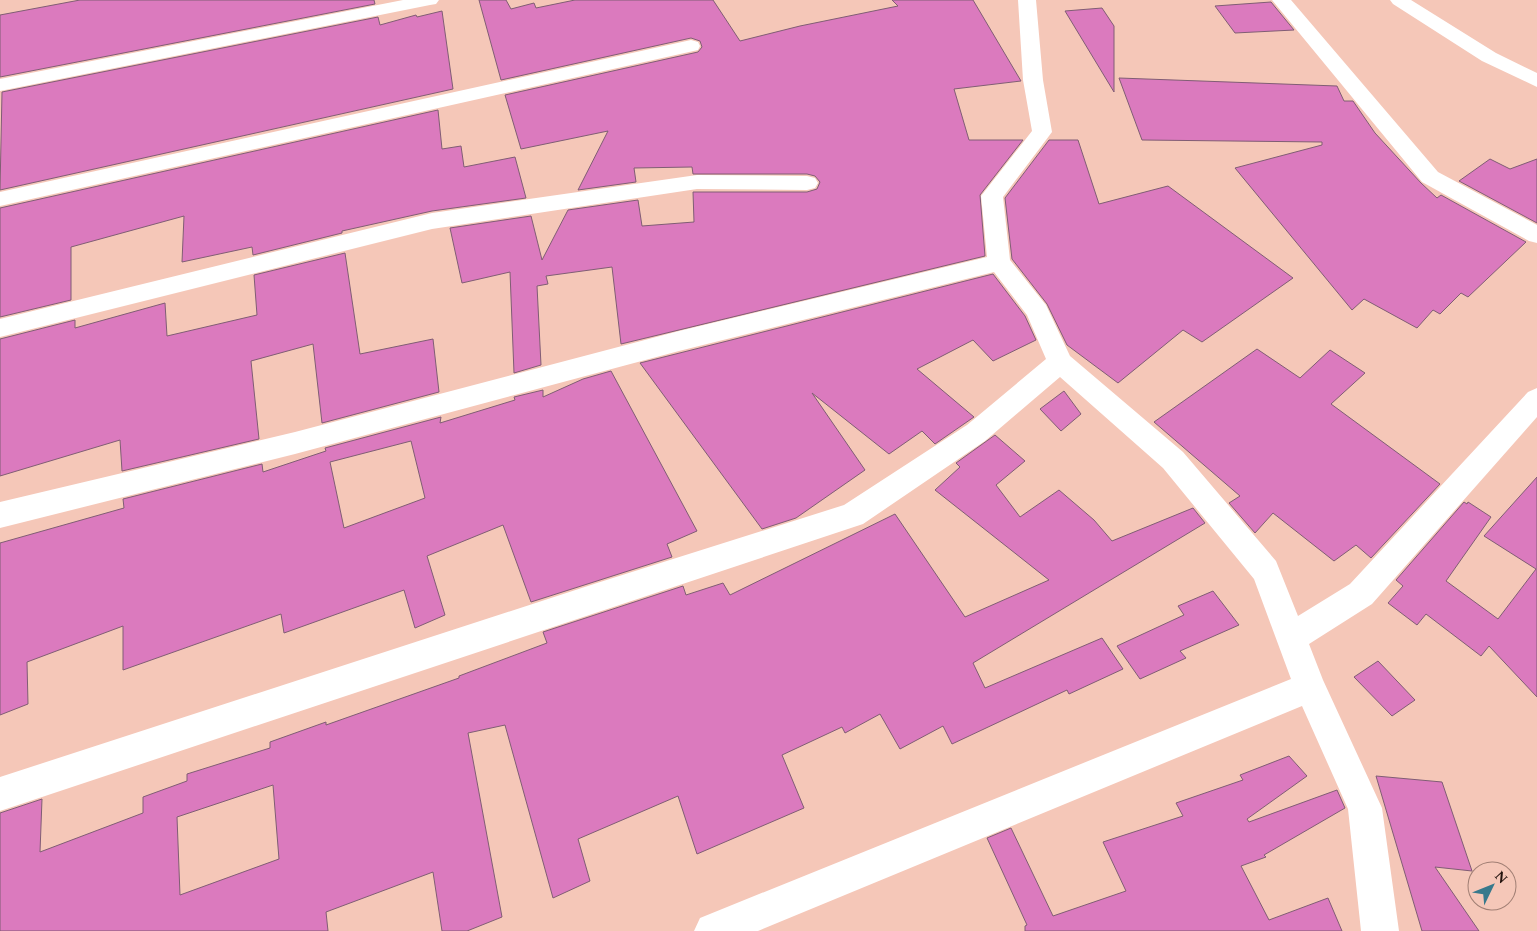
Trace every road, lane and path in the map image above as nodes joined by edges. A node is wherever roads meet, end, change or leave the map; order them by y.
1 (430, 0) edge
2 (1027, 0) edge
3 (1281, 0) edge
4 (1399, 0) edge
5 (691, 46) dead end
6 (1537, 81) edge
7 (0, 85) edge
8 (807, 183) dead end
9 (0, 199) edge
10 (1537, 235) edge
11 (999, 262) junction
12 (0, 328) edge
13 (1060, 362) junction
14 (1537, 400) edge
15 (0, 515) edge
16 (1291, 638) junction
17 (1310, 687) junction
18 (0, 794) edge
19 (713, 931) edge
20 (1380, 931) edge

1 - 7 street
2 - 11 street
3 - 10 street
4 - 6 street
5 - 9 street
8 - 12 street
11 - 13 street
11 - 15 street
13 - 16 street
13 - 18 street
14 - 16 street
16 - 17 street
17 - 19 street
17 - 20 street

